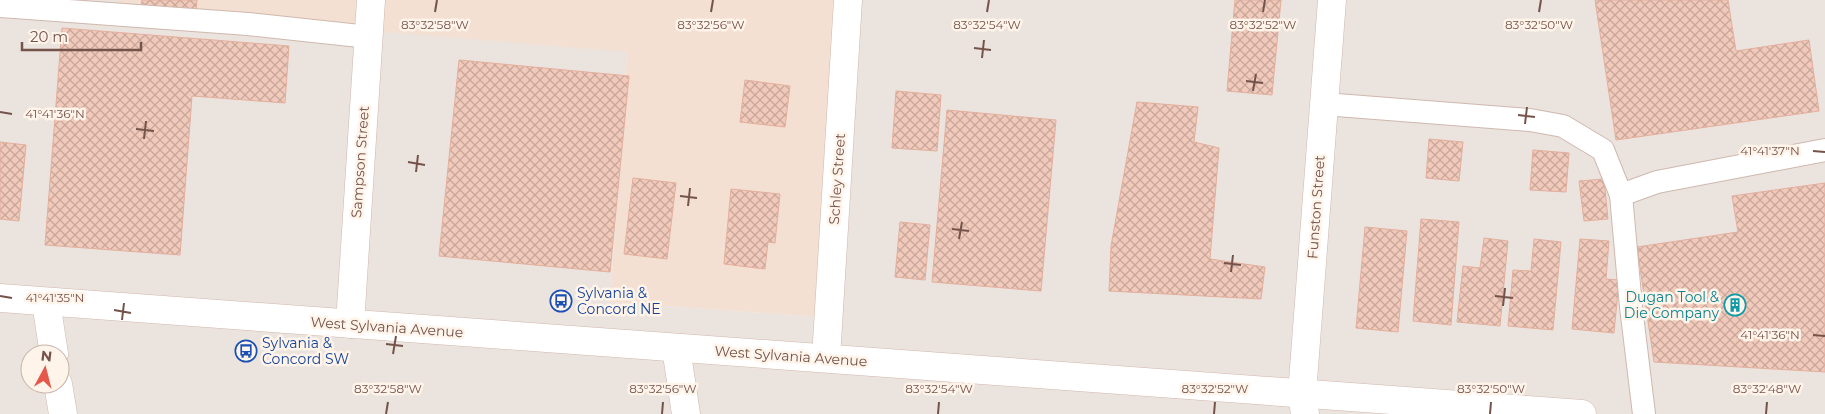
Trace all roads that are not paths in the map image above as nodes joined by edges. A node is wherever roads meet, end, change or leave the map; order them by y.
1 (371, 0) edge
2 (848, 0) edge
3 (1332, 0) edge
4 (0, 6) edge
5 (368, 37) junction
6 (1324, 104) junction
7 (1825, 150) edge
8 (1622, 195) junction
9 (0, 298) edge
10 (46, 302) junction
11 (350, 324) junction
12 (52, 344) edge
13 (676, 348) junction
14 (826, 358) junction
15 (60, 394) edge
16 (1303, 404) edge
17 (63, 414) edge
18 (686, 414) edge
19 (1582, 414) edge
20 (1644, 414) edge

1 - 5 main road, Sampson Street
2 - 14 main road, Schley Street
3 - 6 main road, Funston Street
4 - 5 lane
5 - 11 main road, Sampson Street
6 - 8 lane
6 - 16 main road, Funston Street
7 - 8 lane
8 - 20 lane
9 - 10 main road, West Sylvania Avenue
10 - 11 main road, West Sylvania Avenue
10 - 12 main road
11 - 13 main road, West Sylvania Avenue
13 - 14 main road, West Sylvania Avenue
13 - 18 main road
14 - 16 main road, West Sylvania Avenue
15 - 17 main road
16 - 19 main road, West Sylvania Avenue

